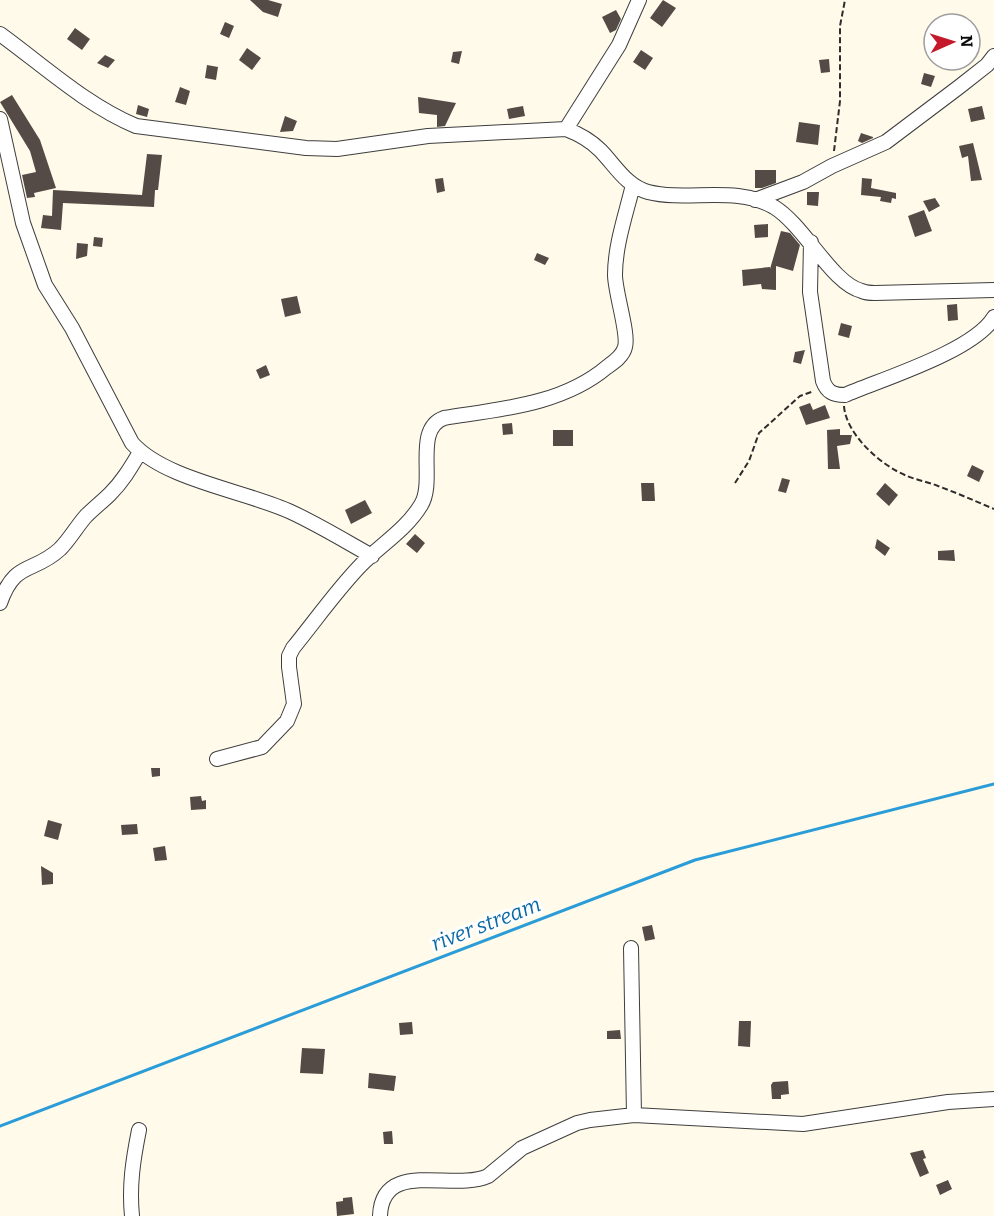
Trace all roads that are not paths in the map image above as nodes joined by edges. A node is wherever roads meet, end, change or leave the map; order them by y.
1 (639, 0) edge
2 (0, 34) edge
3 (994, 56) edge
4 (0, 119) edge
5 (566, 129) junction
6 (633, 185) junction
7 (755, 200) junction
8 (810, 242) junction
9 (994, 290) edge
10 (994, 317) edge
11 (140, 452) junction
12 (372, 556) junction
13 (0, 603) edge
14 (217, 759) dead end
15 (631, 948) dead end
16 (994, 1099) edge
17 (634, 1116) junction
18 (139, 1130) dead end
19 (132, 1216) edge
20 (380, 1216) edge

1 - 5 street
2 - 5 street
3 - 7 street
4 - 11 street
5 - 6 street
6 - 7 street
6 - 12 street
7 - 8 street
8 - 9 street
8 - 10 street
11 - 12 street
11 - 13 street
12 - 14 street
15 - 17 street
16 - 17 street
17 - 20 street
18 - 19 street

